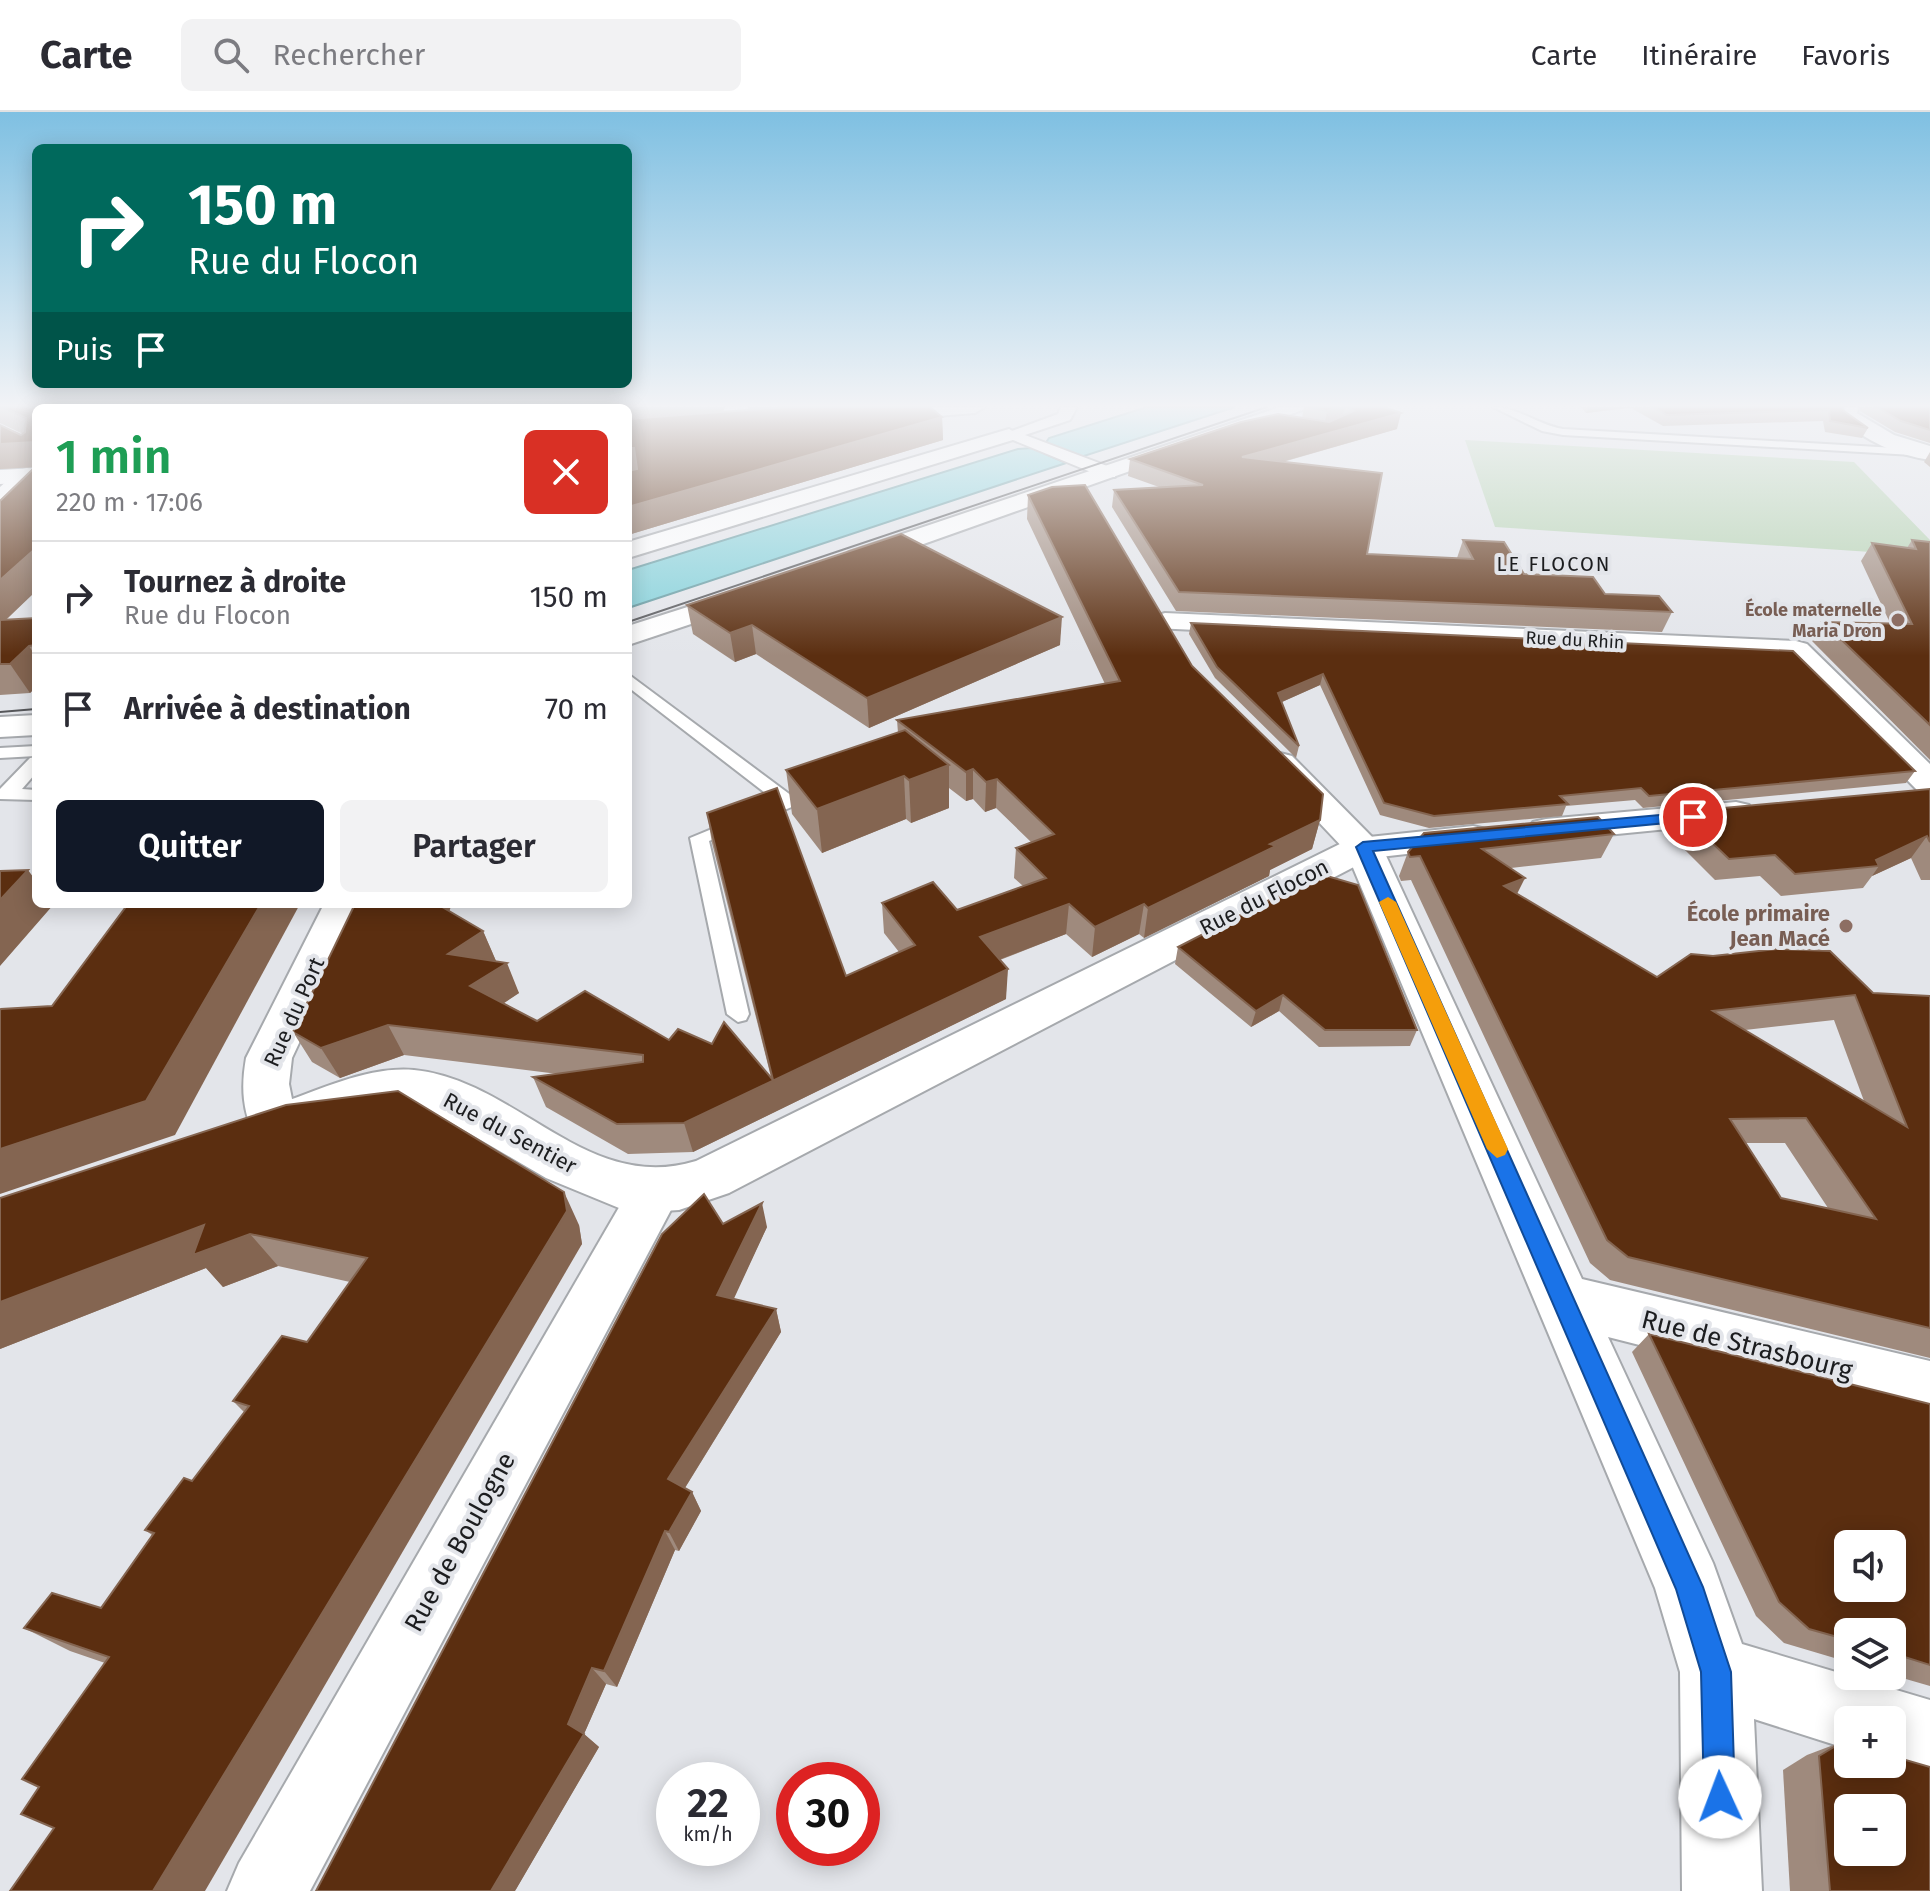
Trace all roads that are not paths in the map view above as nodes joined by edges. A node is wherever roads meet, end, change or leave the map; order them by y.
1 (15, 490) edge
2 (827, 490) edge
3 (1087, 490) edge
4 (0, 513) edge
5 (632, 549) edge
6 (831, 567) edge
7 (771, 587) edge
8 (1149, 595) edge
9 (1165, 622) junction
10 (632, 635) edge
11 (1181, 650) edge
12 (632, 682) edge
13 (32, 725) edge
14 (0, 727) edge
15 (1264, 747) edge
16 (32, 751) edge
17 (0, 753) edge
18 (32, 766) edge
19 (842, 785) edge
20 (1920, 792) edge
21 (4, 794) edge
22 (32, 795) edge
23 (788, 802) junction
24 (1765, 810) edge
25 (1363, 847) junction
26 (342, 908) edge
27 (738, 1014) dead end
28 (251, 1132) joint
29 (654, 1193) junction
30 (1564, 1300) junction
31 (1930, 1390) edge
32 (1716, 1672) junction
33 (1834, 1708) edge
34 (1906, 1730) edge
35 (1930, 1737) edge
36 (267, 1891) edge
37 (1722, 1891) edge

1 - 4 street
2 - 5 street
3 - 6 street
7 - 10 street
8 - 9 street
9 - 11 street
9 - 20 street, Rue du Rhin
12 - 23 lane
13 - 14 street
15 - 25 street
16 - 17 lane
18 - 21 lane
19 - 23 lane
21 - 22 lane
23 - 27 lane
24 - 25 street, Rue du Flocon
25 - 29 street, Rue du Flocon
25 - 30 street
26 - 28 street, Rue du Port
28 - 29 street, Rue du Sentier
29 - 36 street, Rue de Boulogne
30 - 31 street, Rue de Strasbourg
30 - 32 street
32 - 33 street
32 - 37 street
34 - 35 street

